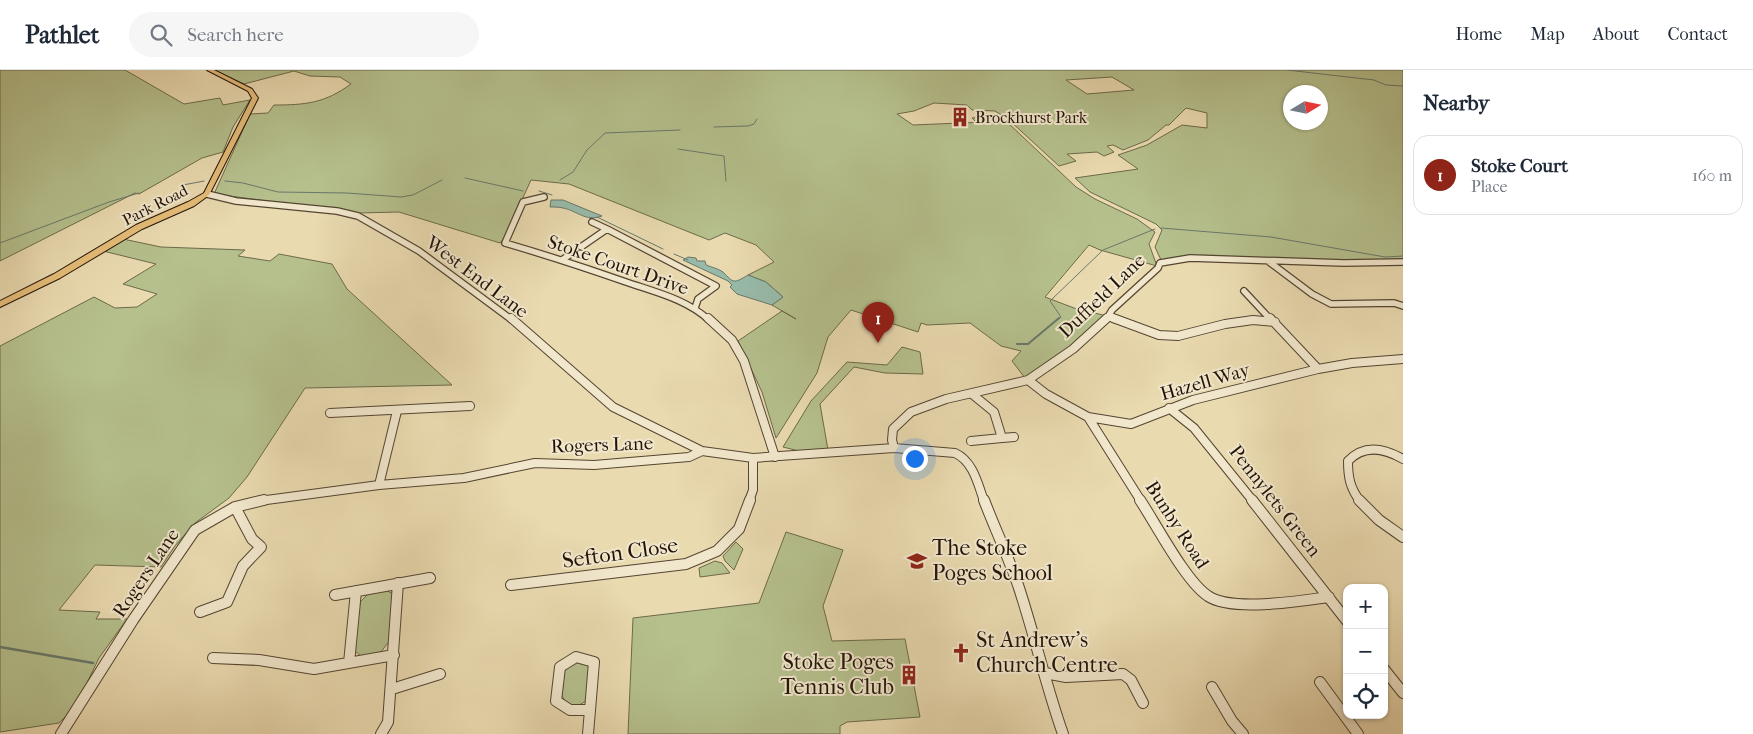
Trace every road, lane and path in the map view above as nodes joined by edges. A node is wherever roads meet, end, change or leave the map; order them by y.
1 (210, 70) edge
2 (207, 194) junction
3 (544, 197) dead end
4 (592, 222) dead end
5 (607, 229) junction
6 (562, 260) junction
7 (1268, 261) junction
8 (1403, 262) edge
9 (1244, 291) dead end
10 (0, 304) edge
11 (1403, 306) edge
12 (695, 308) junction
13 (1109, 317) junction
14 (1275, 322) junction
15 (1403, 359) edge
16 (1318, 369) junction
17 (1028, 380) junction
18 (972, 394) junction
19 (470, 406) dead end
20 (1169, 408) junction
21 (397, 411) junction
22 (330, 413) dead end
23 (1088, 417) junction
24 (1014, 436) dead end
25 (1002, 438) junction
26 (971, 441) dead end
27 (894, 448) junction
28 (702, 451) junction
29 (775, 457) junction
30 (753, 458) junction
31 (1403, 459) edge
32 (379, 485) junction
33 (235, 507) junction
34 (1403, 537) edge
35 (430, 578) dead end
36 (398, 583) junction
37 (511, 585) dead end
38 (356, 591) junction
39 (335, 595) dead end
40 (1329, 597) junction
41 (200, 612) dead end
42 (1343, 615) edge
43 (394, 655) junction
44 (213, 658) dead end
45 (349, 663) junction
46 (1044, 673) junction
47 (440, 674) dead end
48 (1388, 674) edge
49 (1320, 682) dead end
50 (1212, 687) dead end
51 (392, 688) junction
52 (1403, 693) edge
53 (1143, 703) dead end
54 (590, 710) junction
55 (61, 734) edge
56 (381, 734) edge
57 (588, 734) edge
58 (1063, 734) edge
59 (1243, 734) edge
60 (1358, 734) edge

1 - 2 main road, Park Road
2 - 10 main road, Park Road
2 - 28 street, West End Lane
3 - 6 street, Stoke Court Drive
4 - 5 street
5 - 6 street
5 - 12 street
6 - 12 street, Stoke Court Drive
7 - 8 street, Duffield Lane
7 - 11 street
7 - 13 street, Duffield Lane
9 - 14 street
12 - 29 street, Stoke Court Drive
13 - 14 street
13 - 17 street, Duffield Lane
14 - 16 street
15 - 16 street, Hazell Way
16 - 20 street, Hazell Way
17 - 18 street, Duffield Lane
17 - 23 street, Hazell Way
18 - 25 street
18 - 27 street, Duffield Lane
19 - 21 street
20 - 23 street, Hazell Way
20 - 40 street, Pennylets Green
21 - 22 street
21 - 32 street
23 - 40 street, Bunby Road
24 - 25 street
25 - 26 street
27 - 29 street, Rogers Lane
27 - 46 street, Rogers Lane
28 - 30 street, Rogers Lane
28 - 32 street, Rogers Lane
29 - 30 street, Rogers Lane
30 - 37 street, Sefton Close
31 - 34 street
32 - 33 street, Rogers Lane
33 - 41 street
33 - 55 street, Rogers Lane
35 - 36 street
36 - 38 street
36 - 43 street
38 - 39 street
38 - 45 street
40 - 42 street, Pennylets Green
43 - 45 street
43 - 51 street
44 - 45 street
46 - 53 street
46 - 58 street, Rogers Lane
47 - 51 street
48 - 52 street
49 - 60 street
50 - 59 street
51 - 56 street
54 - 54 street
54 - 57 street

